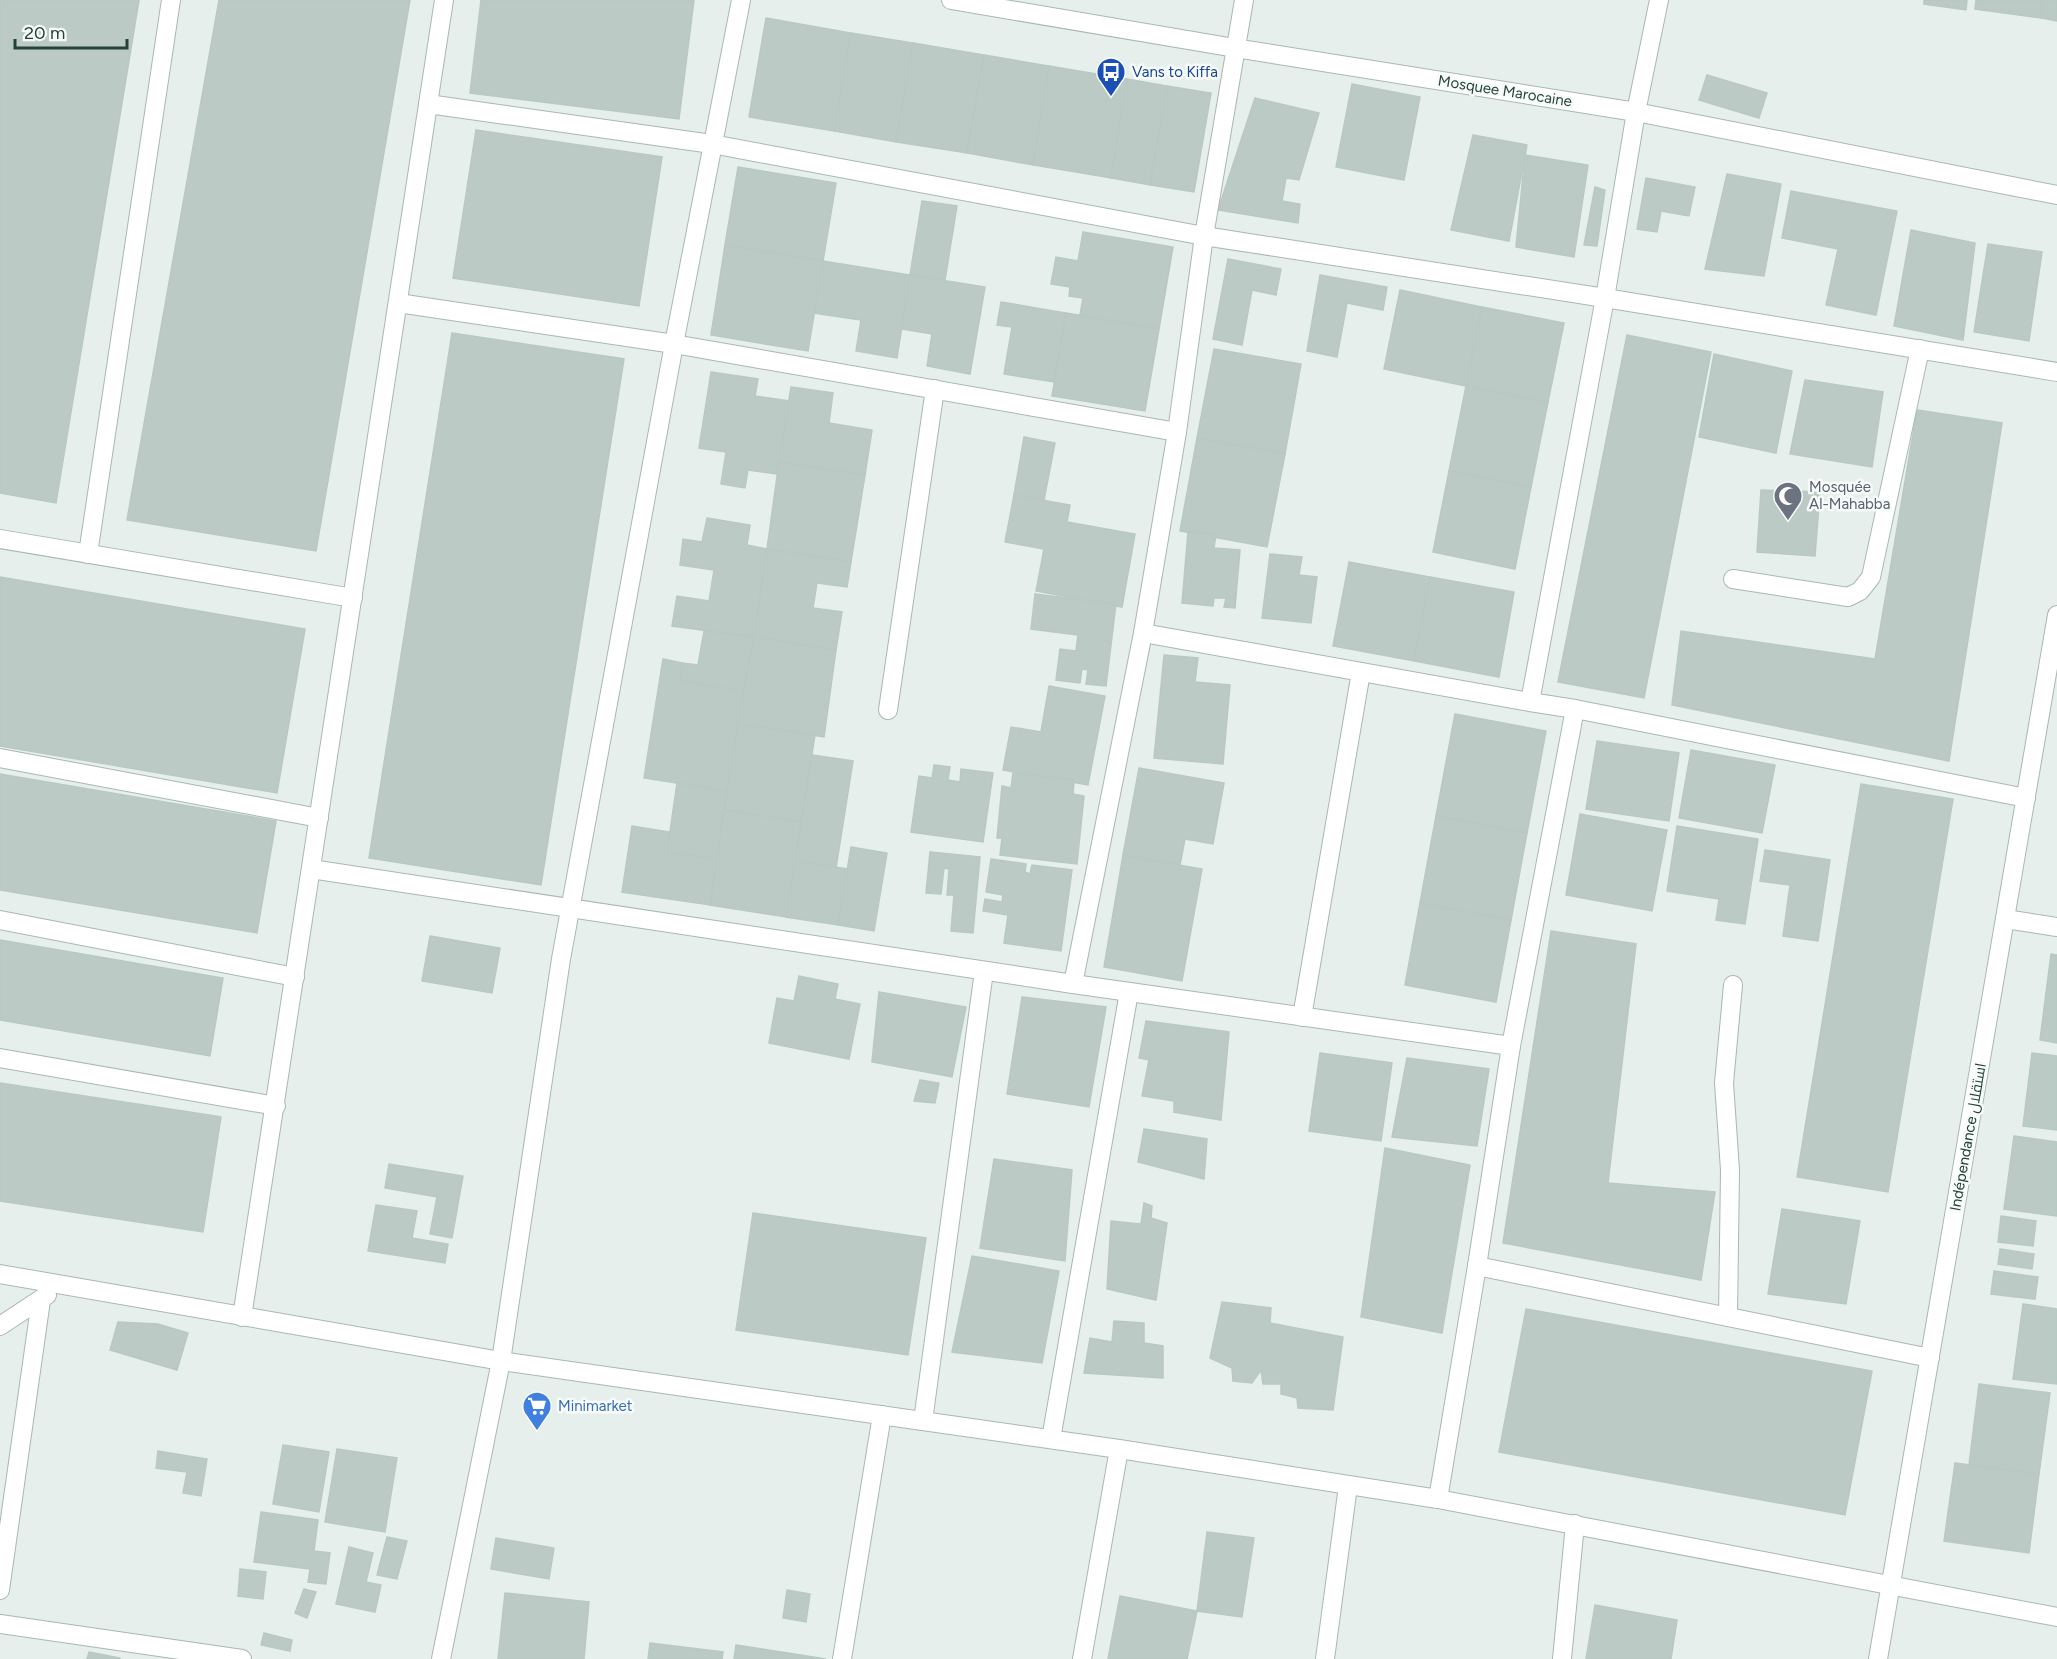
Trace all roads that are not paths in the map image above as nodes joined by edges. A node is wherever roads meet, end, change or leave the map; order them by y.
1 (171, 0) edge
2 (444, 0) edge
3 (741, 0) edge
4 (951, 0) edge
5 (1244, 0) edge
6 (1659, 0) edge
7 (1235, 48) junction
8 (428, 104) junction
9 (1636, 112) junction
10 (712, 144) junction
11 (2057, 195) edge
12 (1204, 236) junction
13 (1605, 298) junction
14 (398, 303) junction
15 (674, 344) junction
16 (1920, 350) junction
17 (2057, 372) edge
18 (935, 389) junction
19 (1178, 432) junction
20 (0, 539) edge
21 (88, 554) junction
22 (1733, 579) dead end
23 (353, 598) junction
24 (2057, 615) edge
25 (1143, 633) junction
26 (1361, 672) junction
27 (1530, 702) junction
28 (1575, 709) junction
29 (888, 710) dead end
30 (0, 758) edge
31 (2026, 798) junction
32 (319, 818) junction
33 (311, 869) junction
34 (570, 908) junction
35 (2005, 919) junction
36 (0, 920) edge
37 (2057, 927) edge
38 (984, 971) junction
39 (295, 977) junction
40 (1073, 984) junction
41 (1733, 985) dead end
42 (1129, 992) junction
43 (1302, 1017) junction
44 (1511, 1046) junction
45 (0, 1058) edge
46 (276, 1106) junction
47 (1478, 1266) junction
48 (0, 1274) edge
49 (63, 1284) junction
50 (40, 1300) junction
51 (242, 1317) junction
52 (1728, 1317) junction
53 (0, 1326) edge
54 (1930, 1358) junction
55 (501, 1361) junction
56 (882, 1415) junction
57 (923, 1420) junction
58 (1051, 1439) junction
59 (1119, 1449) junction
60 (1348, 1486) junction
61 (1438, 1499) junction
62 (1575, 1524) junction
63 (1891, 1584) junction
64 (0, 1590) edge
65 (2057, 1617) edge
66 (0, 1624) edge
67 (242, 1659) edge
68 (441, 1659) edge
69 (842, 1659) edge
70 (1082, 1659) edge
71 (1324, 1659) edge
72 (1562, 1659) edge
73 (1878, 1659) edge

1 - 21 street
2 - 8 street
3 - 10 street
4 - 7 street, Mosquee Marocaine
5 - 7 street
6 - 9 street
7 - 9 street, Mosquee Marocaine
7 - 12 street
8 - 10 street
8 - 14 street
9 - 11 street, Mosquee Marocaine
9 - 13 street
10 - 12 street
10 - 15 street
12 - 13 street
12 - 19 street
13 - 16 street
13 - 27 street
14 - 15 street
14 - 23 street
15 - 18 street
15 - 34 street
16 - 17 street
16 - 22 street
18 - 19 street
18 - 29 street
19 - 25 street
20 - 21 street
21 - 23 street
23 - 32 street
24 - 31 street, Indépendance استقلال
25 - 26 street
25 - 40 street
26 - 27 street
26 - 43 street
27 - 28 street
28 - 31 street
28 - 44 street
30 - 32 street
31 - 35 street, Indépendance استقلال
32 - 33 street
33 - 34 street
33 - 39 street
34 - 38 street
34 - 55 street
35 - 37 street
35 - 54 street, Indépendance استقلال
36 - 39 street
38 - 40 street
38 - 57 street
39 - 46 street
40 - 42 street
41 - 52 street
42 - 43 street
42 - 58 street
43 - 44 street
44 - 47 street
45 - 46 street
46 - 51 street
47 - 52 street
47 - 61 street
48 - 49 street
49 - 50 street
49 - 51 street
50 - 53 street
50 - 64 street
51 - 55 street
52 - 54 street
54 - 63 street, Indépendance استقلال
55 - 56 street
55 - 68 street
56 - 57 street
56 - 69 street
57 - 58 street
58 - 59 street
59 - 60 street
59 - 70 street
60 - 61 street
60 - 71 street
61 - 62 street
62 - 63 street
62 - 72 street
63 - 65 street
63 - 73 street, Indépendance استقلال
66 - 67 street

